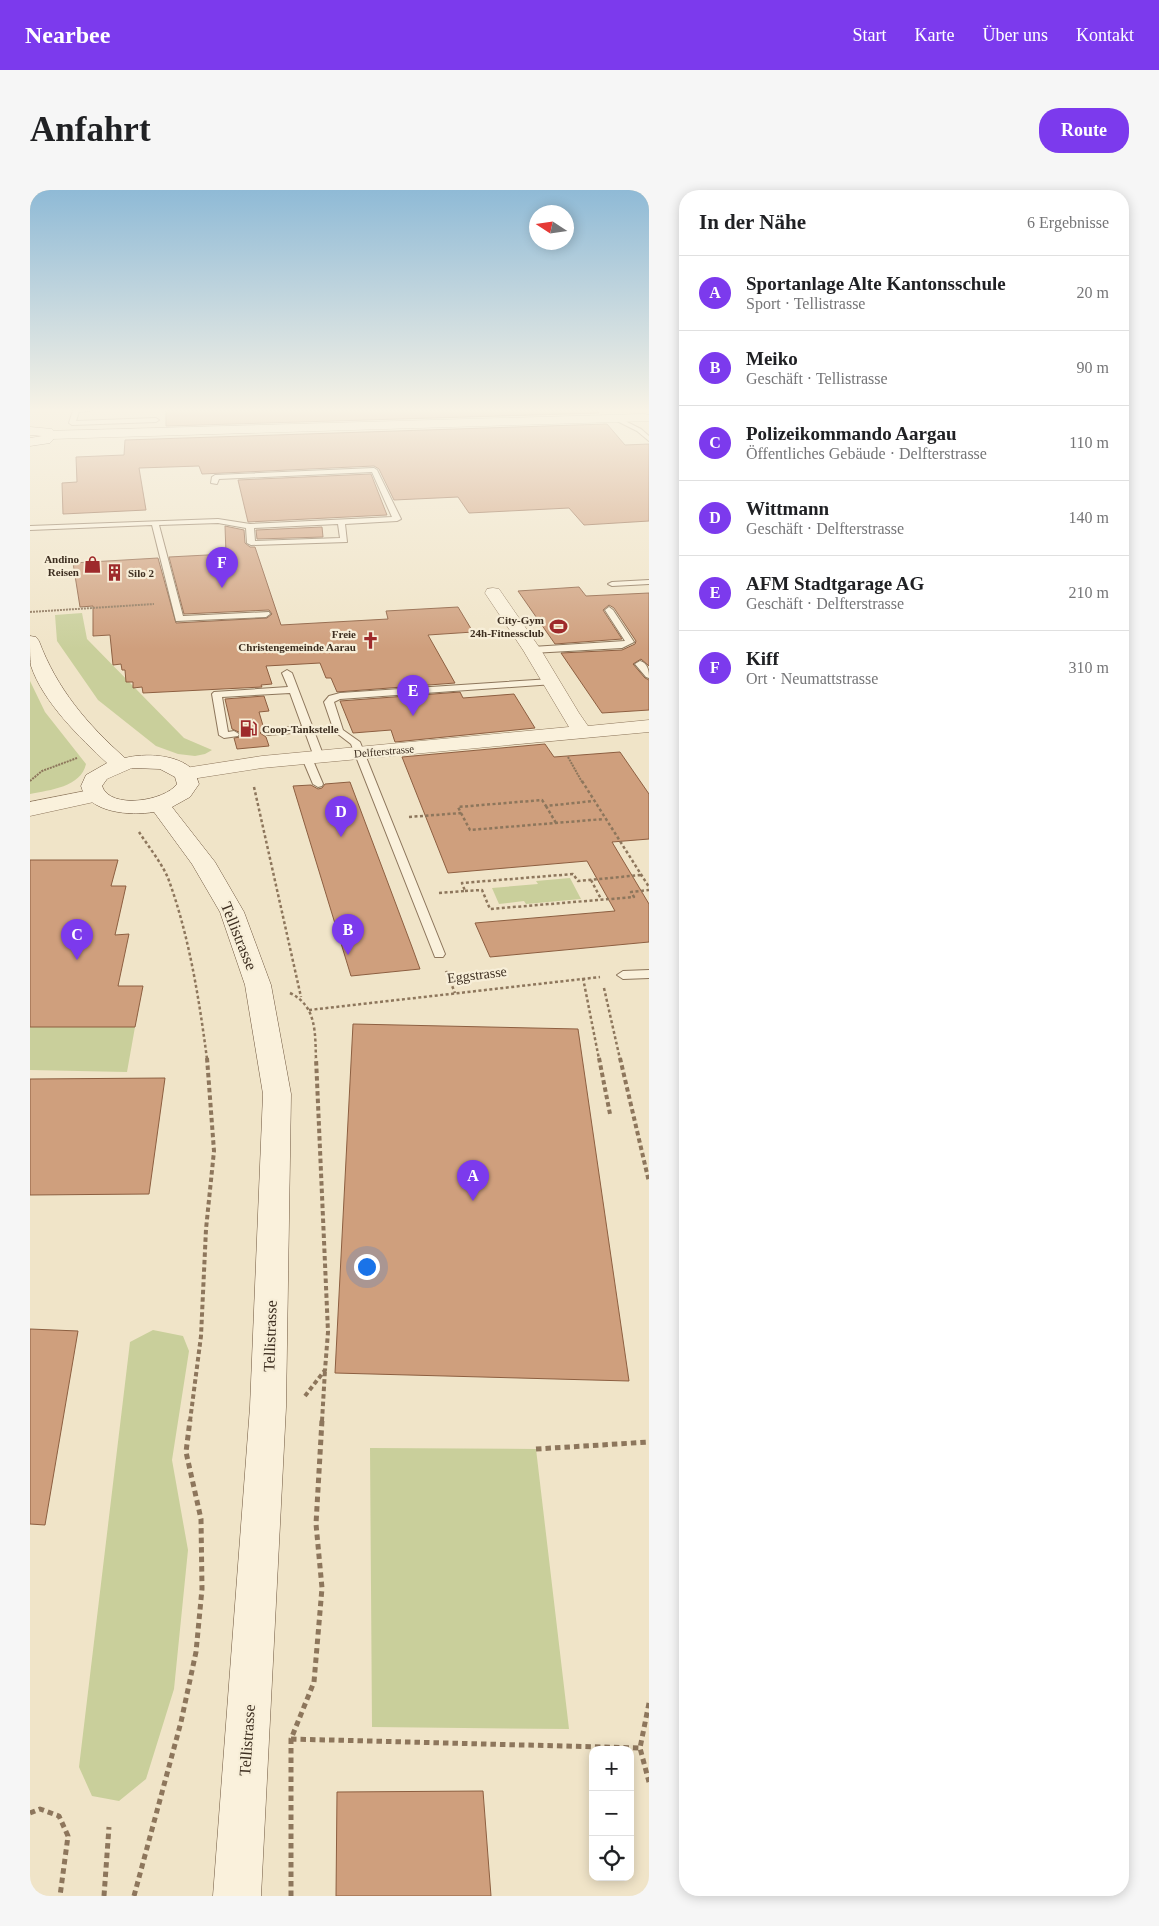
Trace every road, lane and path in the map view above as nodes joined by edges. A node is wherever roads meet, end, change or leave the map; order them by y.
1 (383, 490) edge
2 (342, 522) junction
3 (155, 523) junction
4 (250, 526) junction
5 (30, 528) edge
6 (649, 582) edge
7 (612, 584) dead end
8 (493, 594) dead end
9 (175, 603) junction
10 (609, 610) dead end
11 (30, 612) edge
12 (266, 614) dead end
13 (30, 641) edge
14 (532, 650) junction
15 (640, 664) dead end
16 (287, 673) dead end
17 (649, 675) edge
18 (551, 682) junction
19 (293, 690) junction
20 (649, 726) edge
21 (308, 729) junction
22 (267, 732) dead end
23 (582, 732) junction
24 (234, 734) dead end
25 (555, 734) junction
26 (359, 753) junction
27 (313, 757) junction
28 (121, 764) junction
29 (185, 774) junction
30 (247, 784) dead end
31 (318, 784) dead end
32 (95, 795) junction
33 (593, 801) junction
34 (158, 804) junction
35 (546, 806) junction
36 (30, 809) edge
37 (461, 813) junction
38 (386, 819) junction
39 (604, 819) junction
40 (556, 823) junction
41 (138, 831) dead end
42 (641, 875) junction
43 (591, 880) junction
44 (649, 889) edge
45 (465, 891) junction
46 (416, 895) junction
47 (602, 900) junction
48 (440, 954) dead end
49 (649, 974) edge
50 (623, 975) joint
51 (602, 977) junction
52 (583, 978) junction
53 (258, 985) junction
54 (301, 998) junction
55 (309, 1010) junction
56 (610, 1114) dead end
57 (649, 1182) edge
58 (324, 1370) junction
59 (268, 1407) junction
60 (649, 1442) edge
61 (536, 1449) dead end
62 (649, 1703) edge
63 (291, 1738) junction
64 (640, 1748) junction
65 (649, 1782) edge
66 (30, 1812) edge
67 (110, 1827) dead end
68 (60, 1896) edge
69 (104, 1896) edge
70 (134, 1896) edge
71 (237, 1896) edge
72 (291, 1896) edge

1 - 2 lane
2 - 4 lane
2 - 4 lane
3 - 4 lane
3 - 5 lane
3 - 9 lane
6 - 7 lane
8 - 14 street
9 - 11 path
9 - 12 lane
10 - 14 lane
13 - 28 street
14 - 18 street
15 - 17 lane
16 - 19 lane
18 - 23 street
18 - 26 lane
19 - 21 lane
19 - 24 lane
20 - 23 street, Delfterstrasse
21 - 22 lane
21 - 27 lane
23 - 25 street, Delfterstrasse
25 - 26 street, Delfterstrasse
25 - 33 path
26 - 27 street, Delfterstrasse
26 - 38 lane
27 - 29 street, Delfterstrasse
27 - 31 lane
28 - 29 street
28 - 32 street
29 - 34 street
30 - 54 path
32 - 34 street
32 - 36 street
33 - 35 path
33 - 39 path
34 - 53 street, Tellistrasse
35 - 37 path
35 - 40 path
37 - 38 path
37 - 40 path
38 - 46 lane
39 - 40 path
39 - 42 path
41 - 70 path
42 - 43 path
42 - 44 path
43 - 45 path
43 - 47 path
44 - 47 path
45 - 46 path
45 - 47 path
46 - 48 lane
49 - 50 lane
50 - 51 path, Eggstrasse
51 - 52 path, Eggstrasse
51 - 57 path
52 - 55 path, Eggstrasse
52 - 56 path
53 - 54 path
53 - 59 street, Tellistrasse
54 - 55 path
55 - 58 path
58 - 59 path
58 - 63 path
59 - 71 street, Tellistrasse
60 - 61 path
62 - 64 path
63 - 64 path
63 - 72 path
64 - 65 path
66 - 68 path
67 - 69 path

